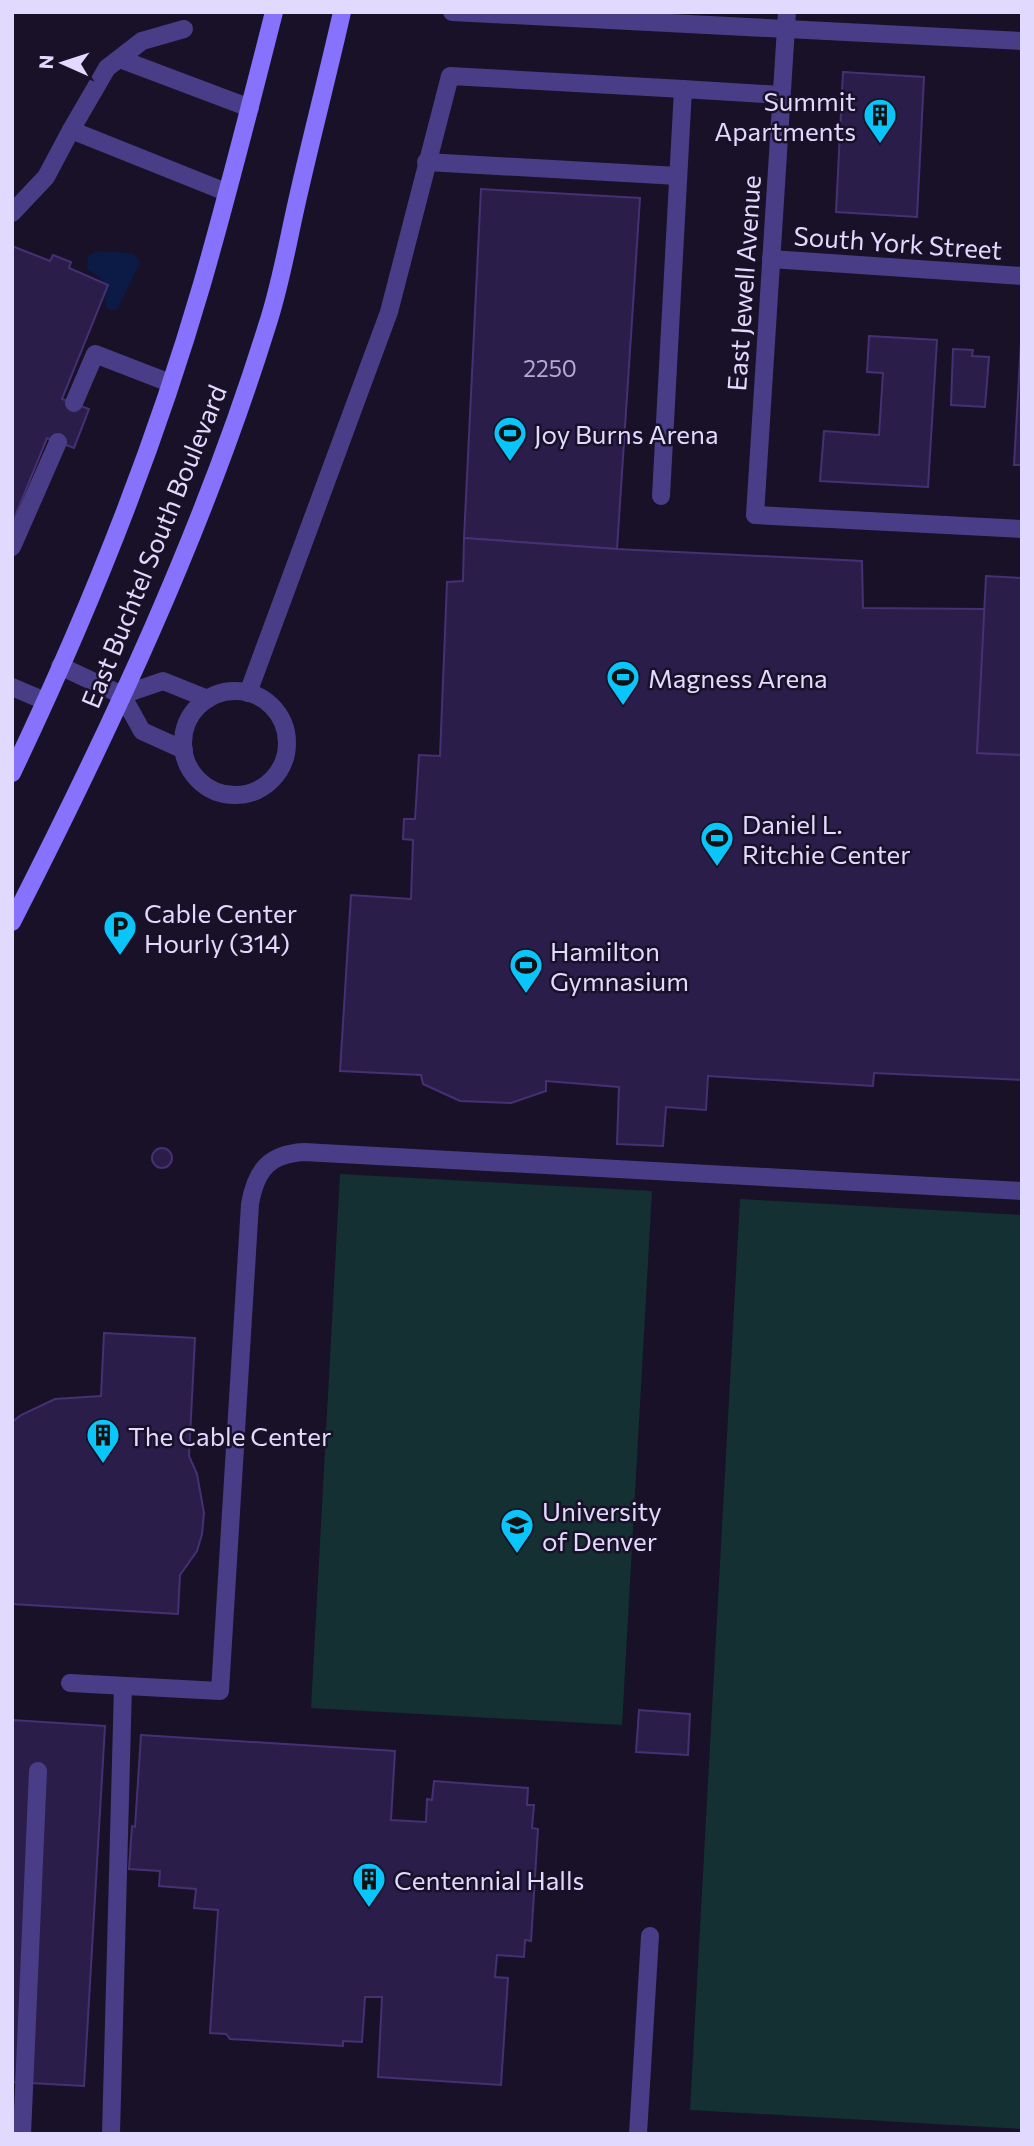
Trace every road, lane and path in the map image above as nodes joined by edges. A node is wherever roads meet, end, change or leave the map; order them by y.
1 (274, 12) edge
2 (342, 12) edge
3 (452, 12) edge
4 (554, 15) edge
5 (786, 20) edge
6 (184, 29) dead end
7 (1022, 41) edge
8 (120, 59) junction
9 (683, 89) junction
10 (781, 95) junction
11 (250, 108) junction
12 (71, 130) junction
13 (426, 162) junction
14 (678, 176) junction
15 (226, 192) junction
16 (12, 213) edge
17 (771, 259) junction
18 (1022, 276) edge
19 (170, 383) junction
20 (74, 403) dead end
21 (58, 442) dead end
22 (661, 496) dead end
23 (1022, 529) edge
24 (12, 547) edge
25 (60, 666) junction
26 (12, 687) edge
27 (248, 693) junction
28 (122, 695) junction
29 (208, 699) junction
30 (45, 701) junction
31 (184, 750) junction
32 (12, 773) edge
33 (12, 922) edge
34 (1022, 1191) edge
35 (69, 1683) dead end
36 (123, 1686) junction
37 (38, 1771) dead end
38 (650, 1936) dead end
39 (22, 2134) edge
40 (111, 2134) edge
41 (638, 2134) edge

1 - 11 main road, East Buchtel South Boulevard
2 - 28 main road, East Buchtel South Boulevard
3 - 4 street
4 - 5 street
5 - 7 street
5 - 10 street, East Jewell Avenue
6 - 8 street
8 - 11 street
8 - 12 street
9 - 10 street
9 - 13 street
9 - 14 street
10 - 17 street, East Jewell Avenue
11 - 15 main road, East Buchtel South Boulevard
12 - 15 street
12 - 16 street
13 - 14 street
13 - 27 street
14 - 22 street
15 - 19 main road, East Buchtel South Boulevard
17 - 18 street, South York Street
17 - 23 street, East Jewell Avenue
19 - 20 street
19 - 25 main road, East Buchtel South Boulevard
21 - 24 street
25 - 28 street
25 - 30 main road, East Buchtel South Boulevard
26 - 30 street
27 - 29 street
27 - 31 street
28 - 29 street
28 - 31 street
28 - 33 main road, East Buchtel South Boulevard
29 - 31 street
30 - 32 main road, East Buchtel South Boulevard
34 - 36 street
35 - 36 street
36 - 40 street
37 - 39 street
38 - 41 street

